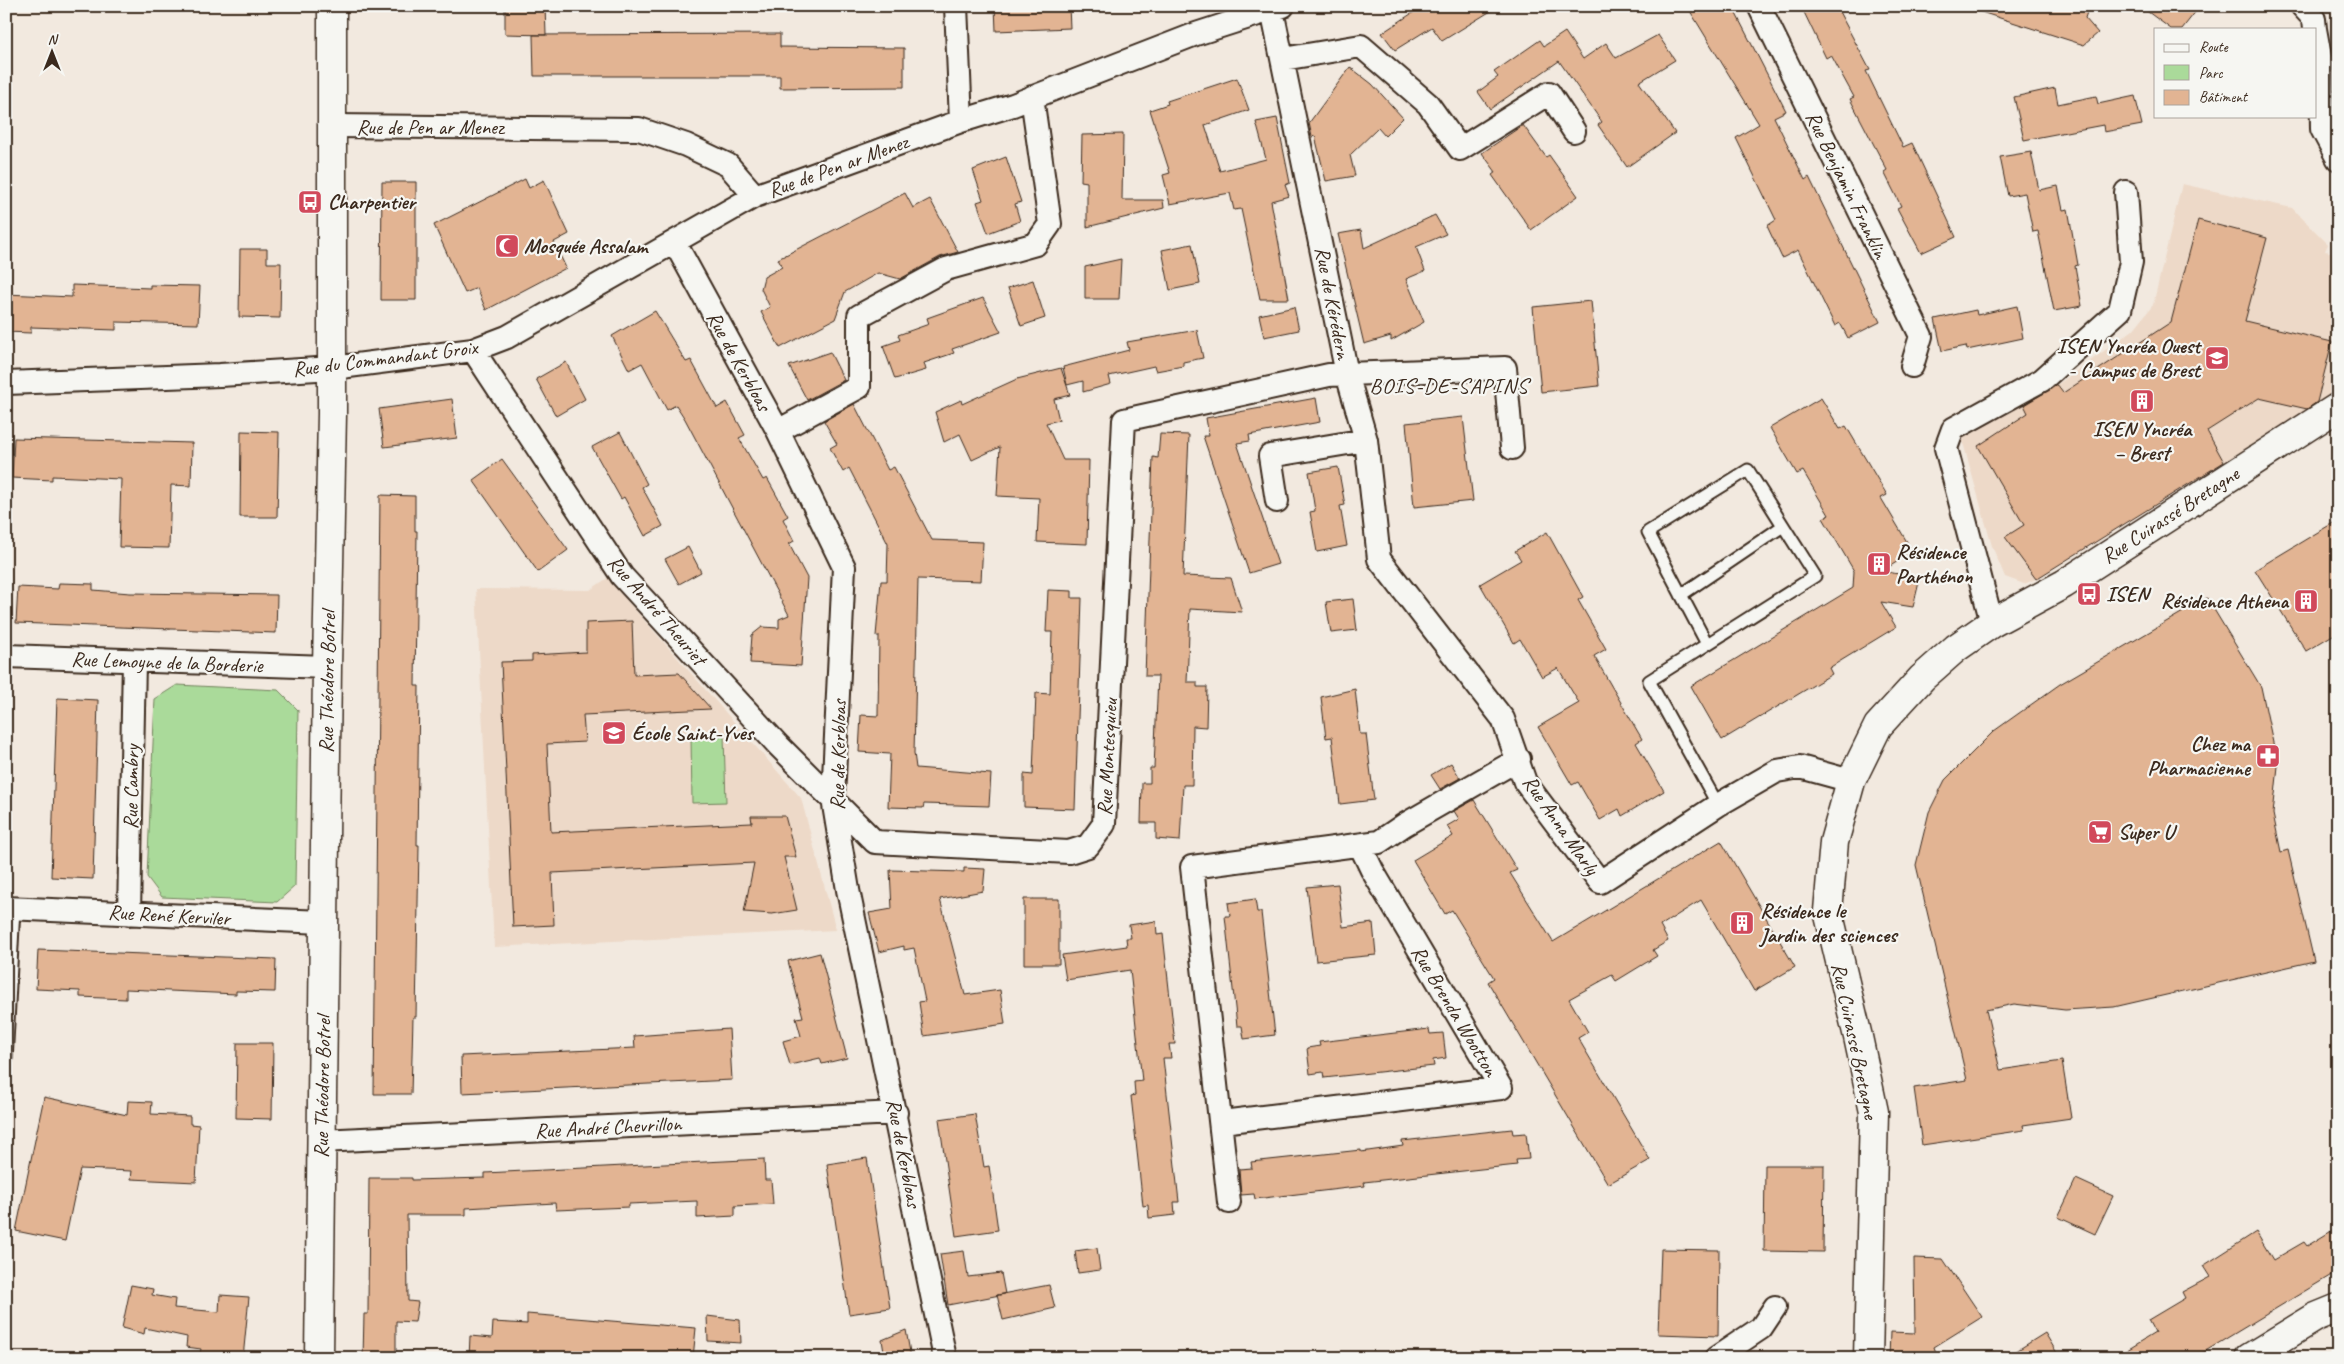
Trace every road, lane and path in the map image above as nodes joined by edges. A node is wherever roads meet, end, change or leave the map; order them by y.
1 (332, 6) edge
2 (956, 6) edge
3 (1759, 6) edge
4 (2302, 6) edge
5 (1278, 8) edge
6 (2315, 28) edge
7 (2316, 34) edge
8 (1283, 59) junction
9 (1032, 97) junction
10 (961, 121) junction
11 (332, 126) junction
12 (1574, 131) dead end
13 (2338, 159) edge
14 (2126, 192) dead end
15 (755, 196) junction
16 (675, 243) junction
17 (473, 350) junction
18 (1912, 366) dead end
19 (332, 368) junction
20 (1347, 374) junction
21 (6, 383) edge
22 (2338, 407) edge
23 (1124, 420) joint
24 (778, 431) junction
25 (1366, 440) junction
26 (1512, 448) dead end
27 (1277, 501) dead end
28 (1784, 526) junction
29 (1681, 595) junction
30 (1992, 623) junction
31 (1707, 644) junction
32 (6, 656) edge
33 (134, 661) junction
34 (327, 668) junction
35 (1519, 759) junction
36 (1851, 781) junction
37 (833, 799) junction
38 (1718, 805) junction
39 (1360, 845) junction
40 (10, 908) edge
41 (129, 914) junction
42 (324, 922) junction
43 (6, 1061) edge
44 (896, 1113) junction
45 (1222, 1122) junction
46 (321, 1141) junction
47 (1229, 1202) dead end
48 (1775, 1307) dead end
49 (2338, 1308) edge
50 (319, 1358) edge
51 (945, 1358) edge
52 (1716, 1358) edge
53 (1868, 1358) edge
54 (2249, 1358) edge

1 - 11 street, Rue Théodore Botrel
2 - 10 street
3 - 18 street, Rue Benjamin Franklin
4 - 6 street
5 - 8 street, Rue de Kérédern
5 - 9 street, Rue de Pen ar Menez
7 - 13 street
8 - 12 street
8 - 20 street, Rue de Kérédern
9 - 10 street, Rue de Pen ar Menez
9 - 24 street
10 - 15 street, Rue de Pen ar Menez
11 - 15 street, Rue de Pen ar Menez
11 - 19 street, Rue Théodore Botrel
14 - 30 street
15 - 16 street, Rue du Commandant Groix
16 - 17 street, Rue du Commandant Groix
16 - 24 street, Rue de Kerbloas
17 - 19 street, Rue du Commandant Groix
17 - 37 street, Rue André Theuriet
19 - 21 street, Rue du Commandant Groix
19 - 34 street, Rue Théodore Botrel
20 - 23 street, Rue de Kérédern
20 - 25 street
20 - 26 street
22 - 30 street, Rue Cuirassé Bretagne
23 - 37 street, Rue Montesquieu
24 - 37 street, Rue de Kerbloas
25 - 27 street
25 - 35 street, Rue Anna Marly
28 - 29 lane
28 - 29 lane
28 - 31 lane
29 - 31 lane
30 - 36 street, Rue Cuirassé Bretagne
31 - 38 lane
32 - 33 street, Rue Lemoyne de la Borderie
33 - 34 street, Rue Lemoyne de la Borderie
33 - 41 street, Rue Cambry
34 - 42 street, Rue Théodore Botrel
35 - 38 street, Rue Anna Marly
35 - 39 street
36 - 38 street, Rue Anna Marly
36 - 53 street, Rue Cuirassé Bretagne
37 - 44 street, Rue de Kerbloas
39 - 45 street
39 - 45 street, Rue Brenda Wootton
40 - 41 street, Rue René Kerviler
40 - 43 lane, Rue René Kerviler
41 - 42 street, Rue René Kerviler
42 - 46 street, Rue Théodore Botrel
44 - 46 street, Rue André Chevrillon
44 - 51 street, Rue de Kerbloas
45 - 47 street
46 - 50 street, Rue Théodore Botrel
48 - 52 street
49 - 54 street

